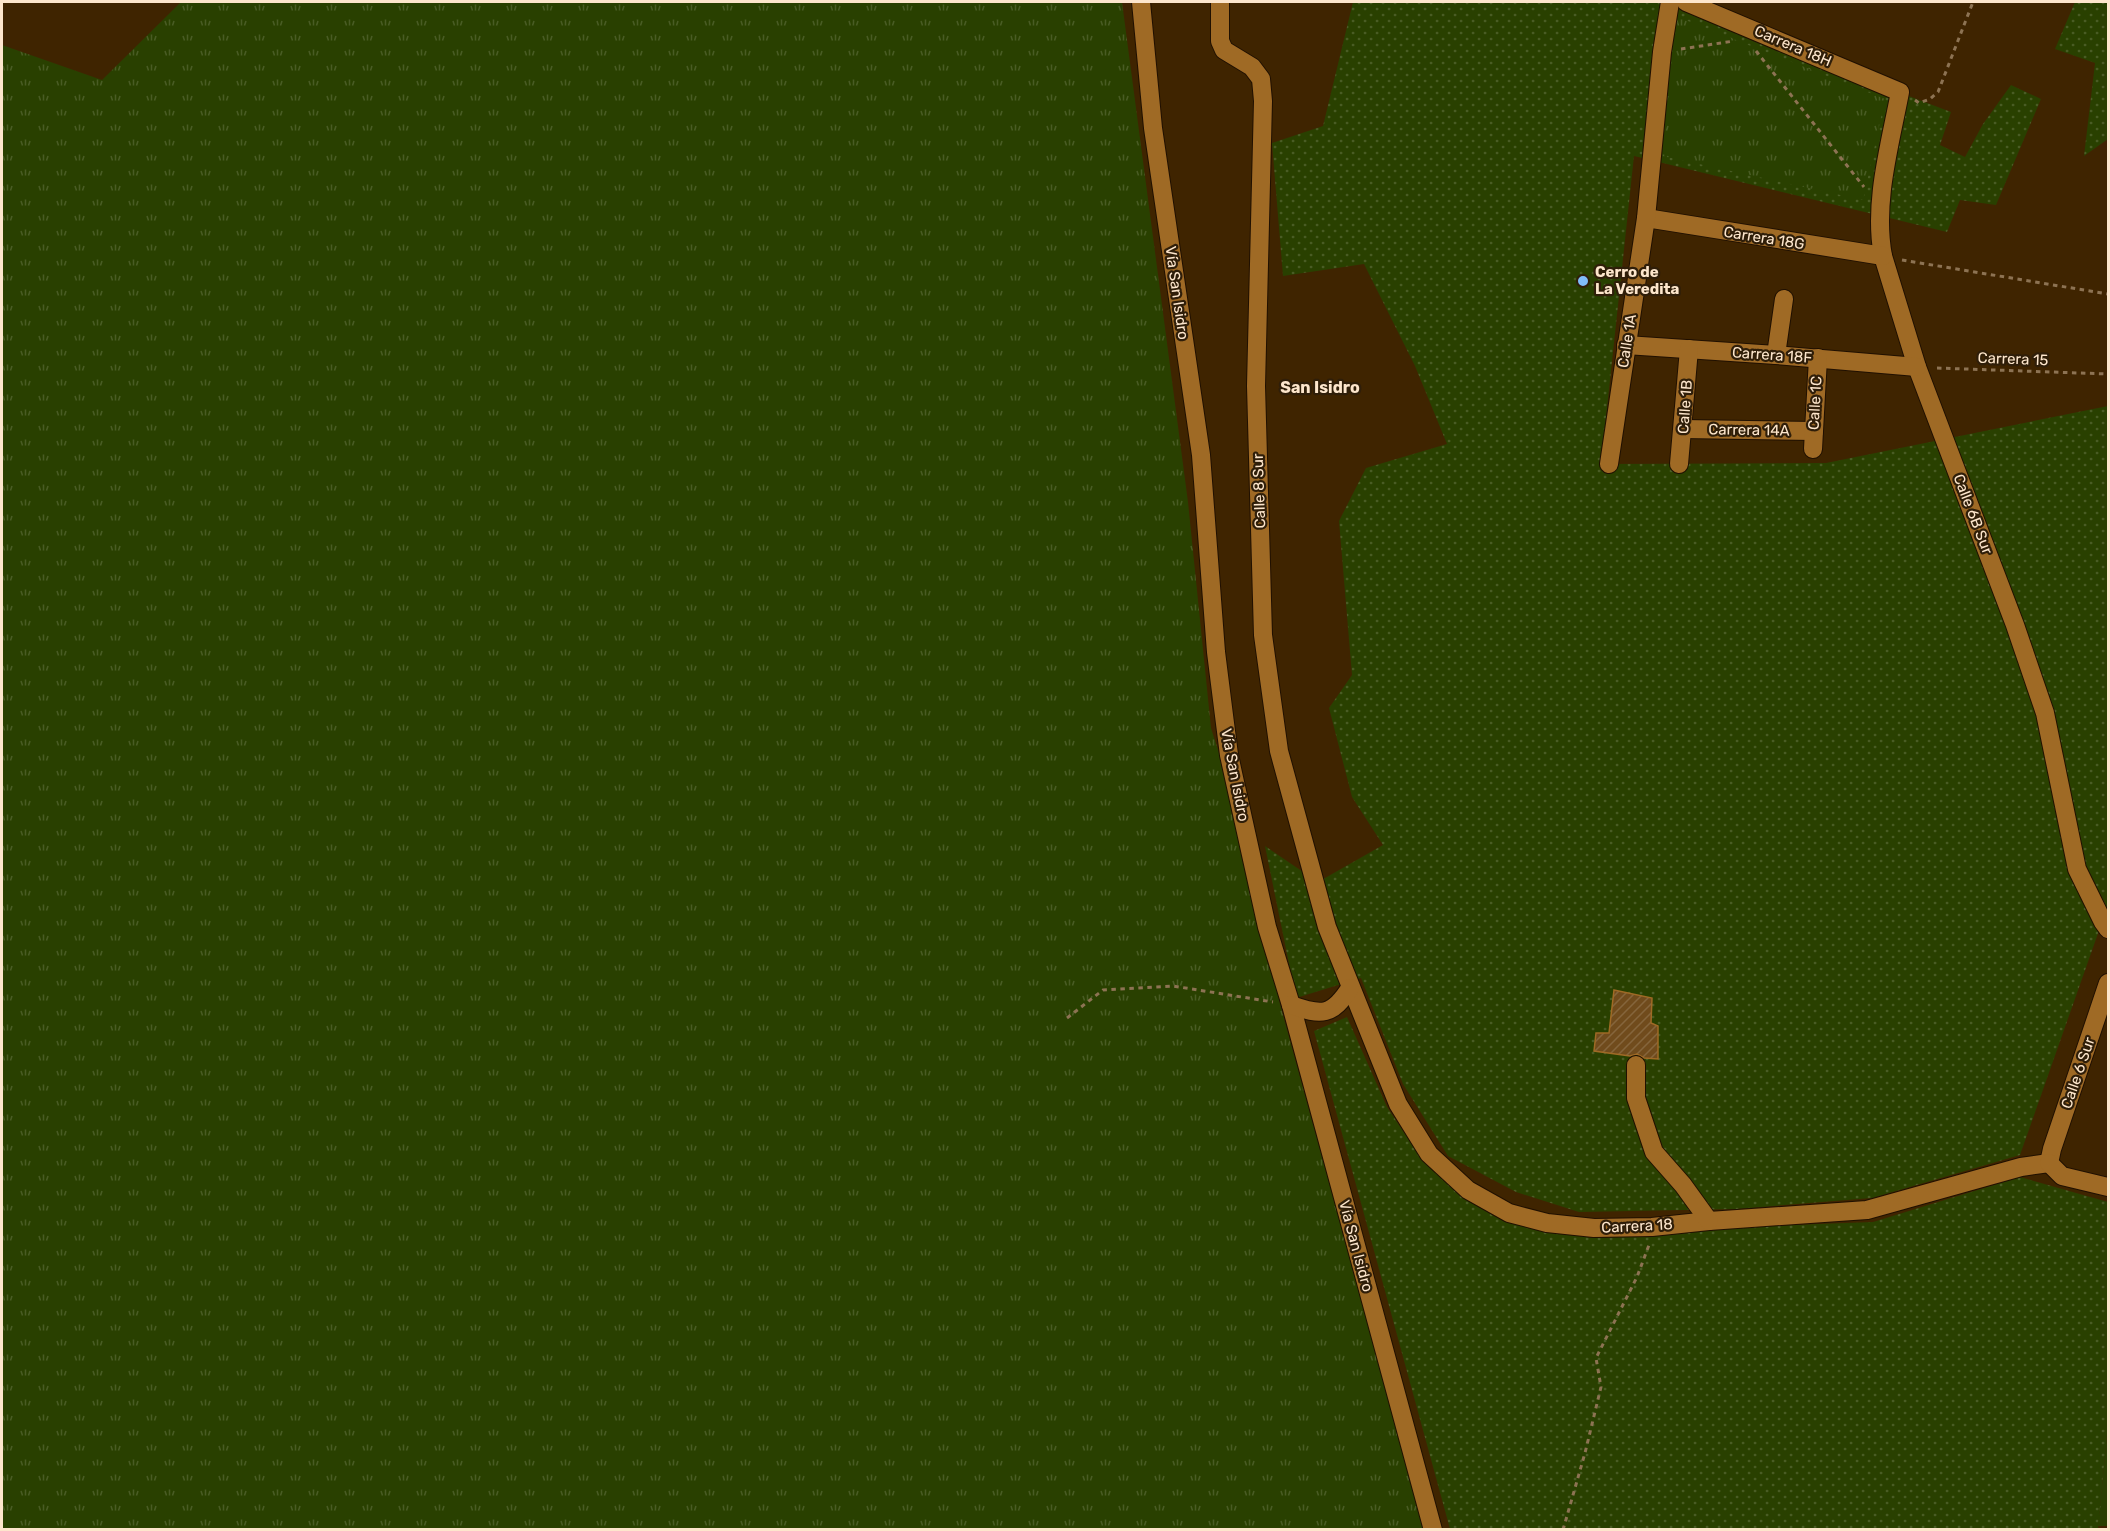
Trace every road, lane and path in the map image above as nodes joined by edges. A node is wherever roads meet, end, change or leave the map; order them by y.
1 (1141, 2) edge
2 (1220, 2) edge
3 (1670, 2) edge
4 (1686, 2) edge
5 (1973, 2) edge
6 (1736, 41) dead end
7 (1754, 49) dead end
8 (1662, 52) junction
9 (1900, 92) junction
10 (1881, 208) junction
11 (1646, 218) junction
12 (1883, 256) junction
13 (2109, 294) edge
14 (1784, 299) dead end
15 (1626, 345) junction
16 (1689, 349) junction
17 (1776, 355) junction
18 (1818, 358) junction
19 (1917, 367) junction
20 (2109, 374) edge
21 (1683, 429) junction
22 (1813, 440) joint
23 (1609, 464) dead end
24 (1679, 464) dead end
25 (2109, 929) edge
26 (2109, 983) edge
27 (1350, 988) junction
28 (1292, 1005) junction
29 (1067, 1017) dead end
30 (1636, 1065) dead end
31 (2049, 1163) junction
32 (2109, 1187) edge
33 (1709, 1221) junction
34 (1652, 1227) junction
35 (1433, 1530) edge
36 (1563, 1530) edge

1 - 28 street, Vía San Isidro
2 - 27 street, Calle 8 Sur
3 - 8 street, Calle 1A
4 - 9 street, Carrera 18H
5 - 9 path
6 - 8 path
7 - 10 path
8 - 11 street, Calle 1A
9 - 10 street, Calle 6B Sur
10 - 12 street, Calle 6B Sur
11 - 12 street, Carrera 18G
11 - 15 street, Calle 1A
12 - 13 path
12 - 19 street, Calle 6B Sur
14 - 17 street
15 - 16 street, Carrera 18F
15 - 23 street, Calle 1A
16 - 17 street, Carrera 18F
16 - 21 street, Calle 1B
17 - 18 street, Carrera 18F
18 - 19 street, Carrera 18F
18 - 22 street, Calle 1C
19 - 20 path, Carrera 15
19 - 25 street, Calle 6B Sur
21 - 22 street, Carrera 14A
21 - 24 street, Calle 1B
26 - 31 street, Calle 6 Sur
27 - 28 street
27 - 34 street, Carrera 18
28 - 29 path
28 - 35 street, Vía San Isidro
30 - 33 street
31 - 32 street
31 - 33 street, Carrera 18
33 - 34 street, Carrera 18
34 - 36 path

